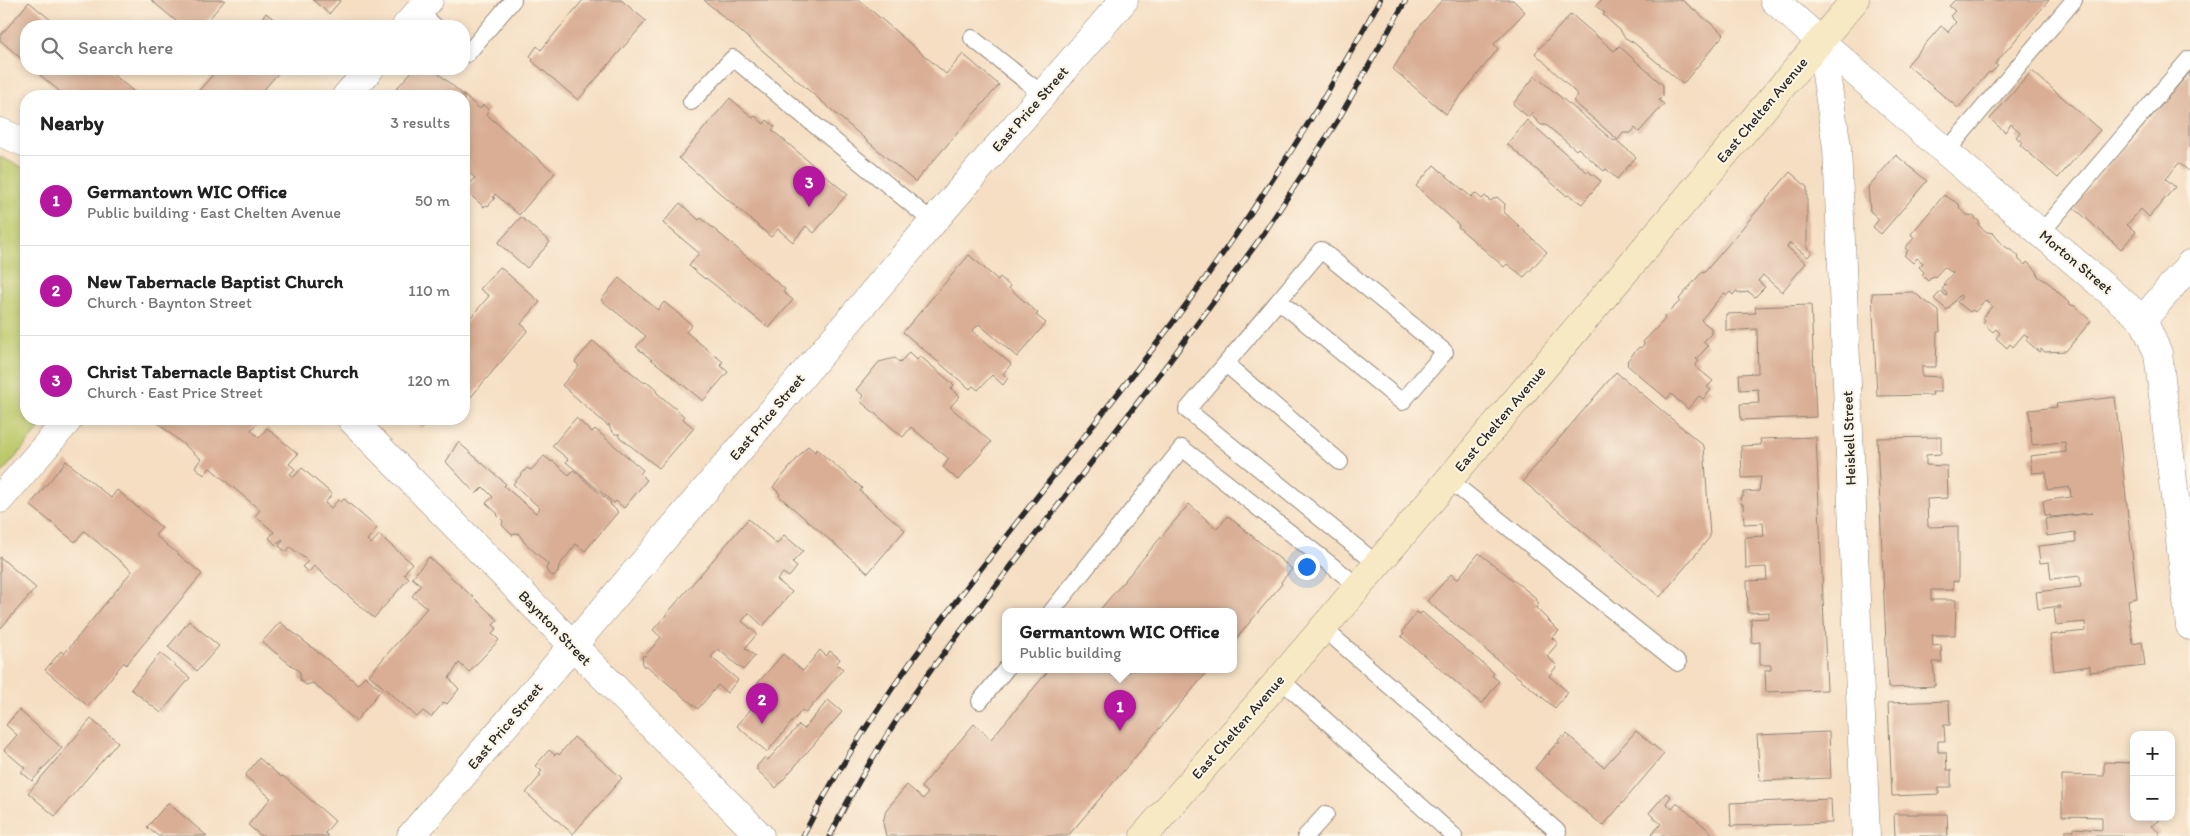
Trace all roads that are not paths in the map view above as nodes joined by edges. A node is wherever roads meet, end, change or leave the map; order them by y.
1 (513, 0) edge
2 (1124, 0) edge
3 (1774, 0) edge
4 (1855, 0) edge
5 (2074, 0) edge
6 (972, 38) dead end
7 (1821, 41) junction
8 (470, 50) edge
9 (2189, 59) edge
10 (365, 75) edge
11 (351, 90) edge
12 (1042, 94) junction
13 (691, 102) dead end
14 (0, 132) edge
15 (20, 140) edge
16 (1946, 152) junction
17 (933, 222) junction
18 (2042, 233) junction
19 (2190, 264) edge
20 (1279, 300) junction
21 (2143, 320) junction
22 (1226, 364) junction
23 (64, 425) edge
24 (357, 425) edge
25 (1340, 462) dead end
26 (1449, 480) junction
27 (0, 499) edge
28 (1377, 564) junction
29 (1358, 586) junction
30 (1054, 608) edge
31 (2190, 626) edge
32 (1323, 628) junction
33 (573, 646) junction
34 (1678, 663) dead end
35 (1003, 673) edge
36 (1280, 679) junction
37 (980, 701) dead end
38 (1326, 814) dead end
39 (758, 835) edge
40 (411, 836) edge
41 (1144, 836) edge
42 (1306, 836) edge
43 (1454, 836) edge
44 (1554, 836) edge
45 (1866, 836) edge

1 - 8 lane
2 - 12 street, East Price Street
3 - 7 street, Morton Street
4 - 7 street, East Chelten Avenue
5 - 16 lane
6 - 12 lane
7 - 16 street, Morton Street
7 - 26 street, East Chelten Avenue
7 - 45 street, Heiskell Street
9 - 18 lane
10 - 11 street
12 - 17 street, East Price Street
13 - 17 lane
14 - 15 street
16 - 18 street, Morton Street
17 - 33 street, East Price Street
18 - 21 street, Morton Street
19 - 21 street
20 - 20 lane
20 - 22 lane
21 - 31 street, Morton Street
22 - 25 lane
22 - 28 lane
23 - 27 street
24 - 33 street, Baynton Street
26 - 28 street, East Chelten Avenue
26 - 34 lane
28 - 29 street, East Chelten Avenue
29 - 30 lane
29 - 32 street, East Chelten Avenue
32 - 36 street, East Chelten Avenue
32 - 44 lane
33 - 39 street, Baynton Street
33 - 40 street, East Price Street
35 - 37 lane
36 - 41 street, East Chelten Avenue
36 - 43 lane
38 - 42 lane

